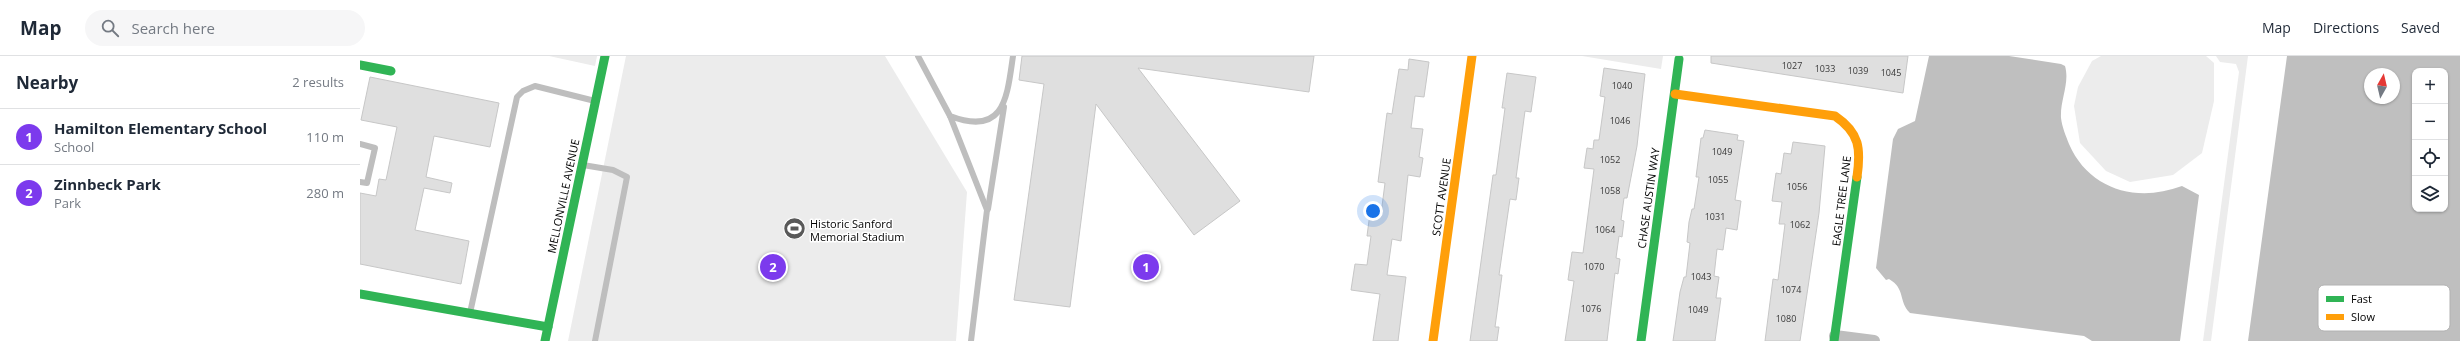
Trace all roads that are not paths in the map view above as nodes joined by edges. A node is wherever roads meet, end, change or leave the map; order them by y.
1 (605, 56) edge
2 (918, 56) edge
3 (1013, 56) edge
4 (1472, 56) edge
5 (1680, 59) dead end
6 (360, 65) edge
7 (391, 71) dead end
8 (1675, 94) junction
9 (595, 101) junction
10 (1004, 104) junction
11 (950, 116) junction
12 (360, 144) edge
13 (582, 165) junction
14 (360, 182) edge
15 (987, 210) junction
16 (360, 294) edge
17 (470, 313) junction
18 (548, 327) junction
19 (1835, 338) edge
20 (545, 341) edge
21 (595, 341) edge
22 (971, 341) edge
23 (1433, 341) edge
24 (1641, 341) edge
25 (1874, 341) edge

1 - 9 street, MELLONVILLE AVENUE
2 - 11 lane
3 - 10 lane
4 - 23 street, SCOTT AVENUE
5 - 8 street, CHASE AUSTIN WAY
6 - 7 street
8 - 19 street, EAGLE TREE LANE
8 - 24 street, CHASE AUSTIN WAY
9 - 13 street, MELLONVILLE AVENUE
9 - 17 lane
10 - 11 lane
10 - 15 lane
11 - 15 lane
12 - 14 lane
13 - 18 street, MELLONVILLE AVENUE
13 - 21 lane
15 - 22 lane
16 - 17 street
17 - 18 street
18 - 20 street, MELLONVILLE AVENUE
19 - 25 street

